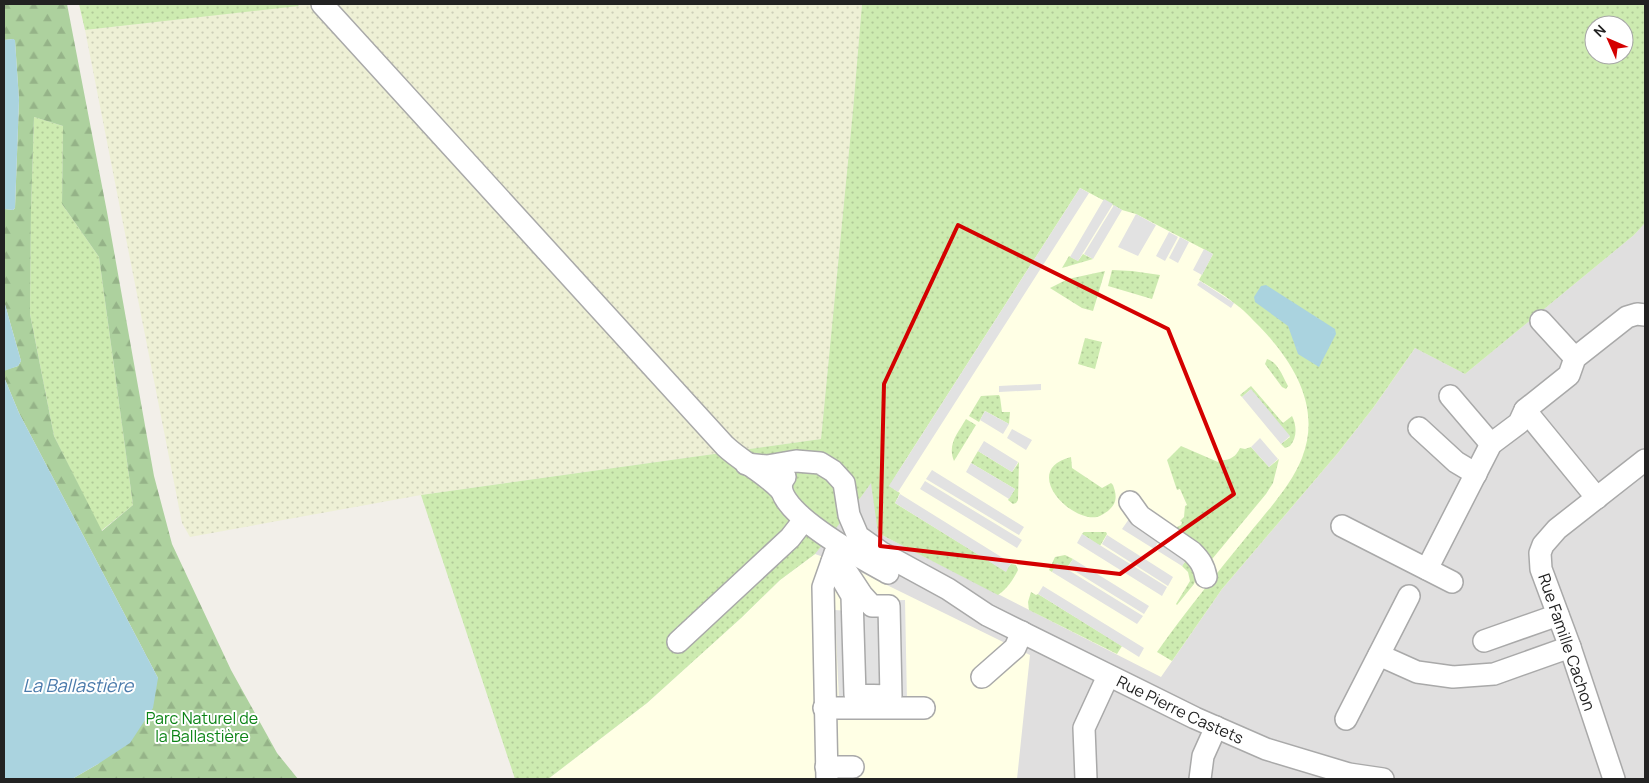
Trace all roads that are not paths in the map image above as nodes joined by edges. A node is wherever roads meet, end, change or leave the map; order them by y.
1 (322, 4) edge
2 (1645, 315) edge
3 (1542, 321) dead end
4 (1575, 358) junction
5 (1450, 396) dead end
6 (1525, 410) junction
7 (1419, 428) dead end
8 (1491, 444) junction
9 (746, 464) junction
10 (1642, 470) edge
11 (1476, 474) junction
12 (781, 490) junction
13 (1597, 498) junction
14 (1130, 502) dead end
15 (848, 507) junction
16 (804, 520) junction
17 (1342, 526) dead end
18 (841, 549) junction
19 (1427, 569) junction
20 (1206, 577) dead end
21 (1452, 582) dead end
22 (1409, 596) dead end
23 (1558, 616) junction
24 (1022, 632) junction
25 (1484, 641) dead end
26 (678, 642) dead end
27 (1570, 647) junction
28 (1379, 655) junction
29 (1108, 676) junction
30 (982, 677) dead end
31 (824, 708) junction
32 (924, 708) dead end
33 (1346, 719) dead end
34 (1216, 728) junction
35 (853, 767) dead end
36 (826, 773) edge
37 (1348, 777) edge
38 (1086, 779) edge
39 (1200, 779) edge
40 (1383, 779) edge
41 (1614, 779) edge

1 - 9 street, Rue Pierre Castets
2 - 4 street
3 - 4 street
4 - 6 street
5 - 8 street
6 - 8 street
6 - 13 street
7 - 11 street
8 - 11 street
9 - 12 street, Rue Pierre Castets
9 - 15 street
10 - 13 street, Rue Famille Cachon
11 - 19 street
12 - 15 street
12 - 16 street, Rue Pierre Castets
13 - 23 street, Rue Famille Cachon
14 - 20 street
15 - 18 street
16 - 18 street, Rue Pierre Castets
16 - 26 street
17 - 19 street
18 - 18 street
18 - 24 street, Rue Pierre Castets
18 - 31 street
19 - 21 street
22 - 28 street
23 - 25 street
23 - 27 street, Rue Famille Cachon
24 - 29 street, Rue Pierre Castets
24 - 30 street
27 - 28 street
27 - 41 street, Rue Famille Cachon
28 - 33 street
29 - 34 street, Rue Pierre Castets
29 - 38 street
31 - 32 street
31 - 36 street
34 - 37 street, Rue Pierre Castets
34 - 39 street
35 - 36 street
37 - 40 street, Rue Pierre Castets

